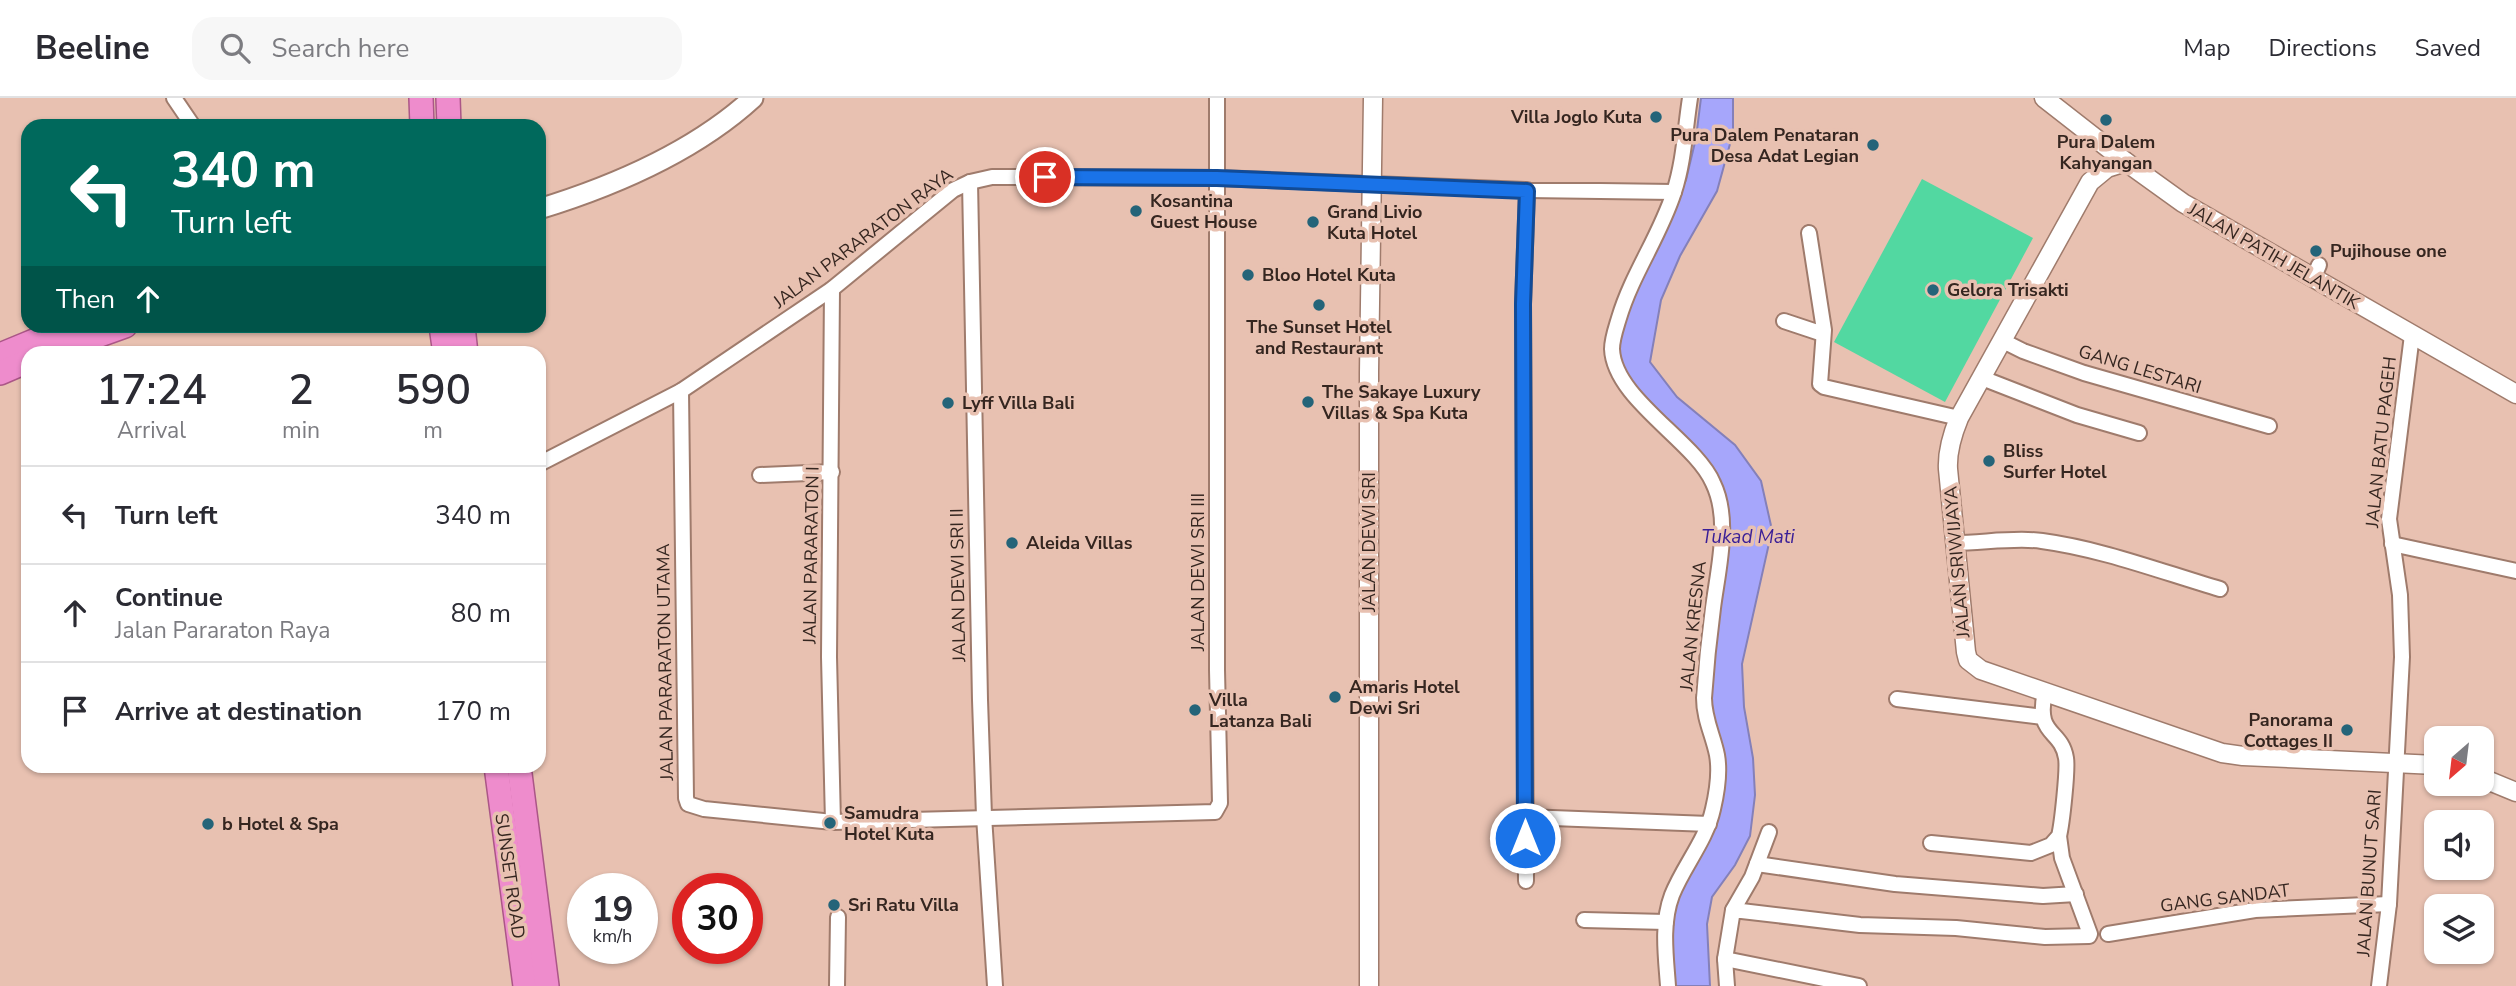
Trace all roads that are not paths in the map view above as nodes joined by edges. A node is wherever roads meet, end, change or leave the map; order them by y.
1 (174, 98) edge
2 (421, 98) edge
3 (448, 98) edge
4 (752, 98) edge
5 (1217, 98) edge
6 (1373, 98) edge
7 (1690, 98) edge
8 (2045, 98) edge
9 (189, 119) edge
10 (422, 119) edge
11 (449, 119) edge
12 (2094, 137) junction
13 (2126, 162) junction
14 (1217, 178) junction
15 (970, 182) junction
16 (2090, 183) junction
17 (1372, 185) junction
18 (1527, 191) junction
19 (1674, 192) junction
20 (546, 207) edge
21 (1809, 233) dead end
22 (832, 289) junction
23 (1784, 321) dead end
24 (53, 333) edge
25 (106, 333) edge
26 (1823, 334) junction
27 (2412, 335) junction
28 (2003, 341) junction
29 (21, 346) edge
30 (22, 346) edge
31 (69, 346) edge
32 (0, 355) edge
33 (21, 364) edge
34 (0, 373) edge
35 (1982, 378) junction
36 (681, 391) junction
37 (2516, 394) edge
38 (1959, 418) junction
39 (2269, 426) dead end
40 (2139, 433) dead end
41 (546, 460) edge
42 (832, 472) junction
43 (760, 475) dead end
44 (1955, 543) junction
45 (2392, 544) junction
46 (2516, 571) edge
47 (2220, 589) dead end
48 (2045, 692) junction
49 (1897, 699) dead end
50 (2043, 718) junction
51 (2396, 762) junction
52 (2424, 764) edge
53 (497, 773) edge
54 (520, 773) edge
55 (2494, 783) edge
56 (2516, 792) edge
57 (984, 817) junction
58 (1525, 817) junction
59 (833, 822) junction
60 (1709, 824) junction
61 (1769, 832) dead end
62 (2059, 836) junction
63 (1931, 843) dead end
64 (1757, 864) junction
65 (1526, 881) dead end
66 (2076, 894) junction
67 (2389, 904) junction
68 (1734, 910) junction
69 (838, 917) dead end
70 (1584, 920) dead end
71 (1666, 922) junction
72 (2108, 933) dead end
73 (1725, 959) junction
74 (524, 986) edge
75 (547, 986) edge
76 (836, 986) edge
77 (995, 986) edge
78 (1369, 986) edge
79 (1668, 986) edge
80 (1727, 986) edge
81 (1859, 986) edge
82 (2379, 986) edge

1 - 9 street
2 - 10 highway
3 - 11 highway
4 - 20 main road
5 - 14 street, JALAN DEWI SRI III
6 - 17 street, JALAN DEWI SRI
7 - 19 street, JALAN KRESNA
8 - 12 street, JALAN PATIH JELANTIK
12 - 13 street, JALAN PATIH JELANTIK
12 - 16 street, JALAN SRIWIJAYA
13 - 16 street, JALAN SRIWIJAYA
13 - 27 street, JALAN PATIH JELANTIK
14 - 15 street, JALAN PARARATON RAYA
14 - 17 street, JALAN PARARATON RAYA
14 - 57 street, JALAN DEWI SRI III
15 - 22 street, JALAN PARARATON RAYA
15 - 57 street, JALAN DEWI SRI II
16 - 28 street, JALAN SRIWIJAYA
17 - 18 street, JALAN PARARATON RAYA
17 - 78 street, JALAN DEWI SRI
18 - 19 street, JALAN PARARATON RAYA
18 - 58 street
19 - 60 street, JALAN KRESNA
21 - 26 street
22 - 36 street, JALAN PARARATON RAYA
22 - 42 street, JALAN PARARATON I
23 - 26 street
24 - 30 highway
25 - 31 highway
26 - 38 street
27 - 37 street, JALAN PATIH JELANTIK
27 - 45 street, JALAN BATU PAGEH
28 - 35 street, JALAN SRIWIJAYA
28 - 39 street, GANG LESTARI
29 - 32 highway
33 - 34 highway
35 - 38 street, JALAN SRIWIJAYA
35 - 40 street
36 - 41 street, JALAN PARARATON RAYA
36 - 59 street, JALAN PARARATON UTAMA
38 - 44 street, JALAN SRIWIJAYA
42 - 43 street
42 - 59 street, JALAN PARARATON I
44 - 47 street
44 - 48 street, JALAN SRIWIJAYA
45 - 46 street
45 - 51 street, JALAN BATU PAGEH
48 - 50 street
48 - 51 street, JALAN SRIWIJAYA
49 - 50 street
50 - 62 street
51 - 52 street, JALAN SRIWIJAYA
51 - 67 street, JALAN BUNUT SARI
53 - 74 highway, SUNSET ROAD
54 - 75 highway, SUNSET ROAD
55 - 56 street
57 - 59 street, JALAN PARARATON UTAMA
57 - 77 street, JALAN DEWI SRI II
58 - 60 street
58 - 65 street
60 - 71 street, JALAN KRESNA
61 - 64 street
62 - 63 street
62 - 66 street
64 - 66 street
64 - 68 street
66 - 68 street
67 - 72 street, GANG SANDAT
67 - 82 street, JALAN BUNUT SARI
68 - 73 street
69 - 76 street
70 - 71 street
71 - 79 street, JALAN KRESNA
73 - 80 street
73 - 81 street

